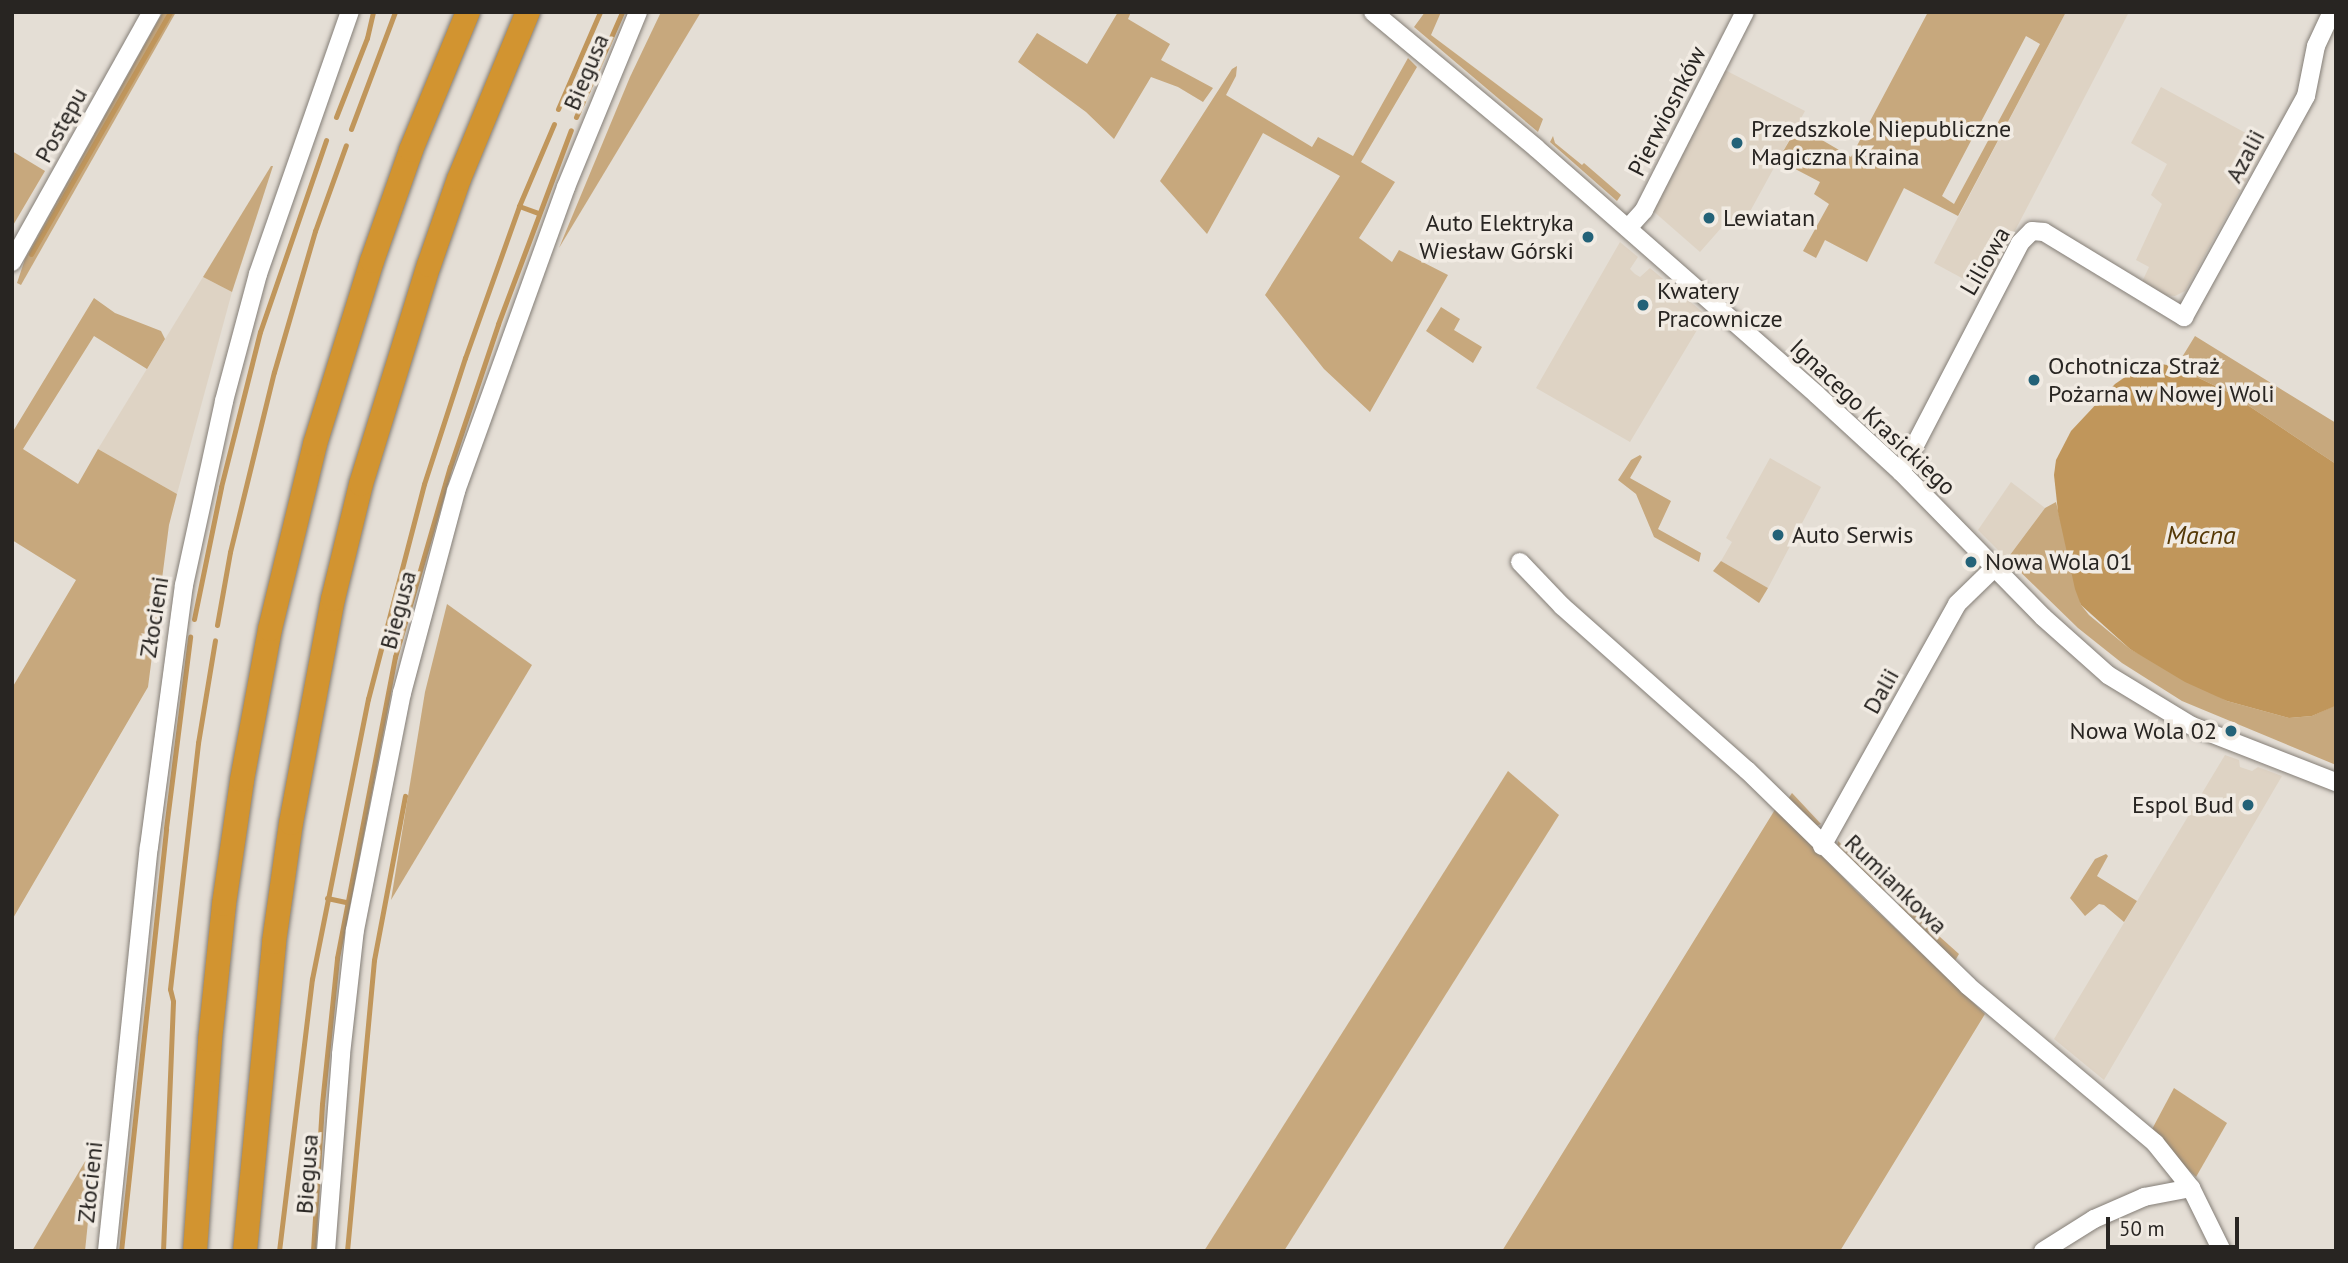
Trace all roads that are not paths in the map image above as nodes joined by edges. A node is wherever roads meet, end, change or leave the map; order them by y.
1 (152, 12) edge
2 (351, 12) edge
3 (468, 12) edge
4 (528, 12) edge
5 (638, 12) edge
6 (1373, 12) edge
7 (1745, 12) edge
8 (2332, 12) edge
9 (1628, 228) junction
10 (12, 262) edge
11 (2184, 317) joint
12 (1900, 472) junction
13 (1520, 562) dead end
14 (1994, 568) junction
15 (2336, 782) edge
16 (1822, 846) junction
17 (2191, 1188) junction
18 (107, 1251) edge
19 (195, 1251) edge
20 (246, 1251) edge
21 (326, 1251) edge
22 (2043, 1251) edge
23 (2222, 1251) edge

1 - 10 street, Postępu
2 - 18 street, Złocieni
3 - 19 highway
4 - 20 highway
5 - 21 street, Biegusa
6 - 9 street, Ignacego Krasickiego
7 - 9 street, Pierwiosnków
8 - 11 street, Azalii
9 - 12 street, Ignacego Krasickiego
11 - 12 street, Liliowa
12 - 14 street, Ignacego Krasickiego
13 - 16 street, Rumiankowa
14 - 15 street, Ignacego Krasickiego
14 - 16 street, Dalii
16 - 17 street, Rumiankowa
17 - 22 street
17 - 23 street, Rumiankowa

